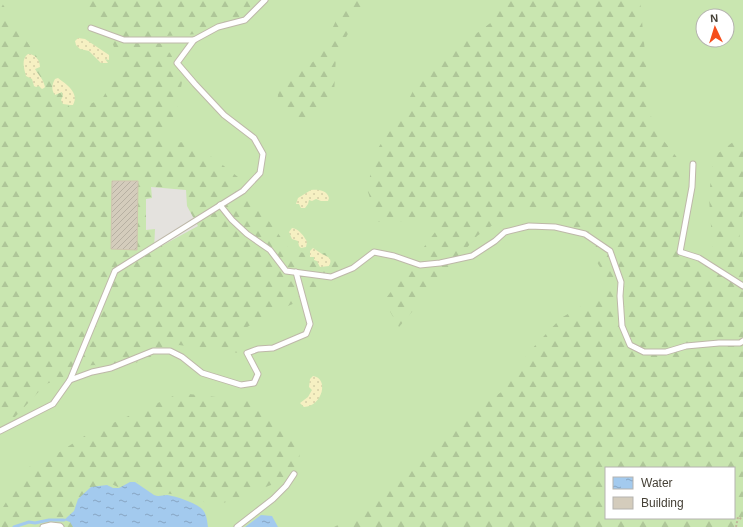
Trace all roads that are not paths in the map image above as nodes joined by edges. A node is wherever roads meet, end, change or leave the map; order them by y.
1 (266, 0) edge
2 (91, 28) dead end
3 (194, 40) junction
4 (693, 164) dead end
5 (220, 205) junction
6 (296, 272) junction
7 (743, 286) edge
8 (743, 341) edge
9 (70, 380) junction
10 (0, 431) edge
11 (294, 474) dead end
12 (43, 527) edge
13 (61, 527) edge
14 (237, 527) edge

1 - 3 lane
2 - 3 lane
3 - 5 lane
4 - 7 lane
5 - 6 lane
5 - 9 lane
6 - 8 lane
6 - 9 lane
9 - 10 lane
11 - 14 lane
12 - 13 lane

